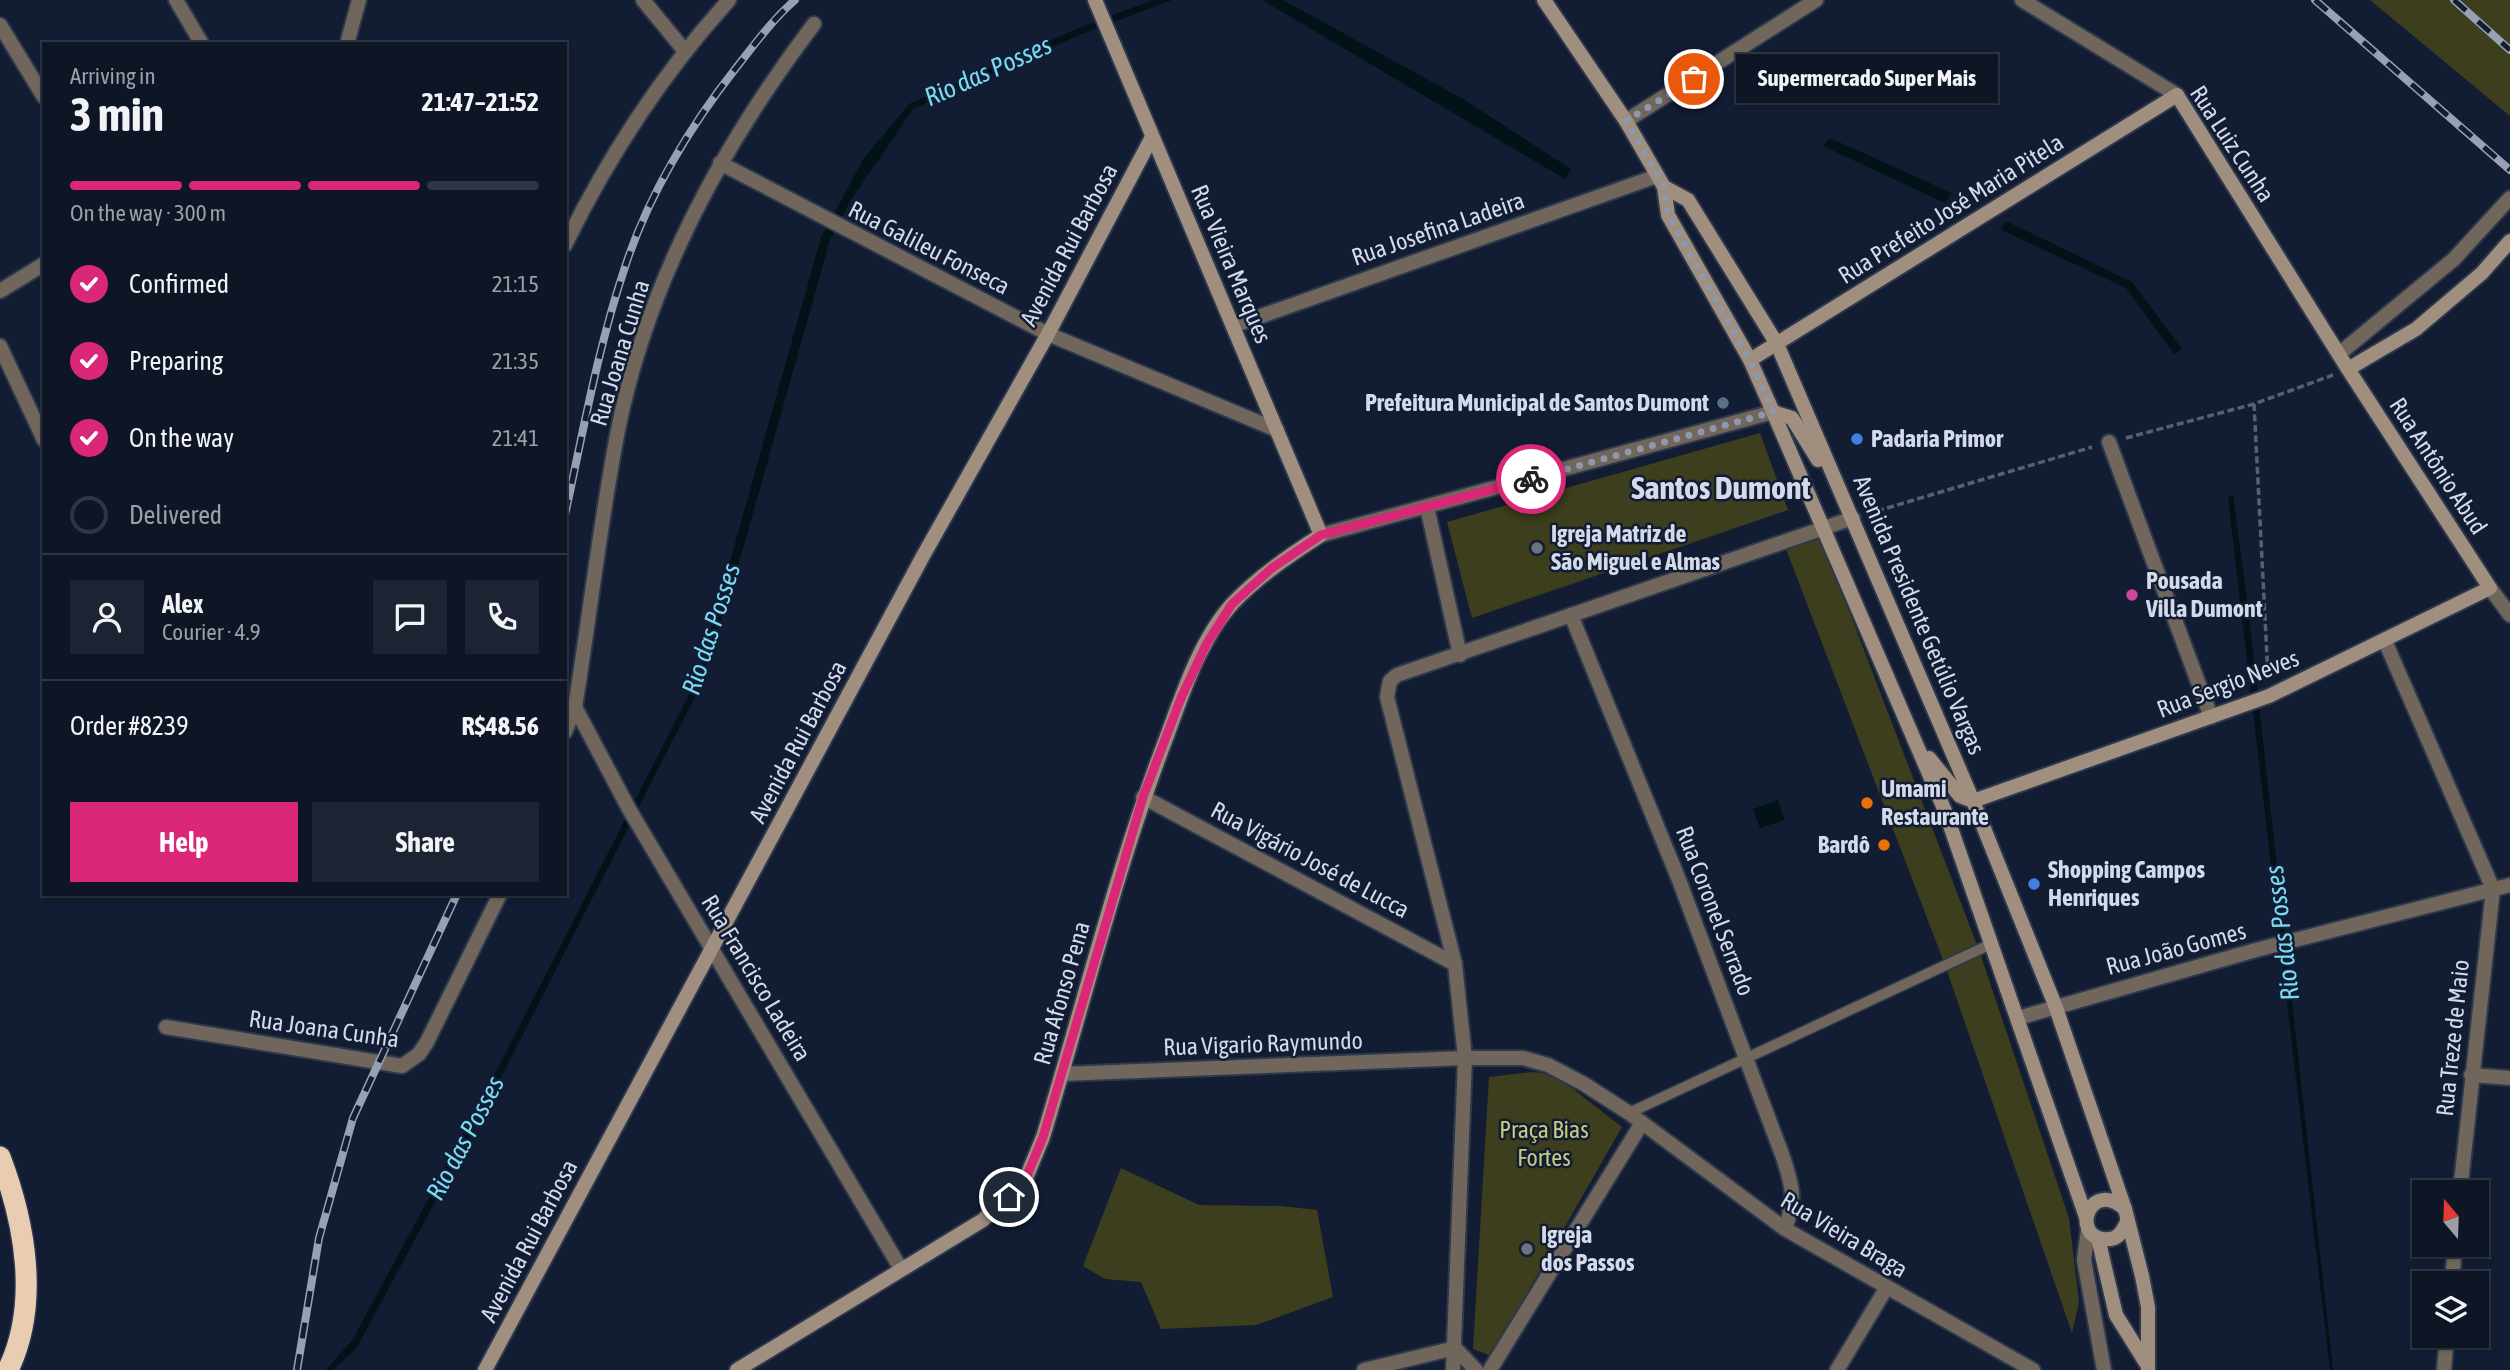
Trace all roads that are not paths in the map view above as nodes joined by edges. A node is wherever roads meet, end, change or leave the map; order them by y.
1 (176, 0) edge
2 (359, 0) edge
3 (643, 0) edge
4 (729, 0) edge
5 (1544, 0) edge
6 (2022, 0) edge
7 (1812, 1) edge
8 (1097, 5) edge
9 (814, 24) dead end
10 (0, 25) edge
11 (201, 42) edge
12 (348, 42) edge
13 (684, 50) junction
14 (42, 94) edge
15 (2177, 95) junction
16 (1626, 121) junction
17 (1152, 137) junction
18 (720, 163) junction
19 (1661, 181) junction
20 (2510, 198) edge
21 (567, 241) edge
22 (2510, 241) edge
23 (42, 265) edge
24 (0, 290) edge
25 (1233, 326) junction
26 (1048, 334) junction
27 (1777, 344) junction
28 (0, 346) edge
29 (2339, 354) junction
30 (1750, 360) junction
31 (2348, 369) junction
32 (1773, 412) junction
33 (1277, 430) junction
34 (42, 436) edge
35 (2109, 442) dead end
36 (1427, 507) junction
37 (1853, 518) junction
38 (1823, 528) junction
39 (1321, 535) junction
40 (2490, 587) junction
41 (2510, 613) edge
42 (1571, 615) junction
43 (2385, 641) junction
44 (1460, 655) junction
45 (1898, 702) junction
46 (575, 708) junction
47 (2211, 717) junction
48 (567, 727) edge
49 (1143, 797) junction
50 (1973, 801) junction
51 (2510, 885) edge
52 (2493, 889) junction
53 (499, 896) edge
54 (1991, 944) junction
55 (713, 948) junction
56 (1455, 964) junction
57 (2055, 1005) junction
58 (2018, 1018) junction
59 (166, 1027) dead end
60 (1465, 1058) junction
61 (1748, 1058) junction
62 (1062, 1074) junction
63 (2472, 1075) junction
64 (2510, 1078) edge
65 (1629, 1113) junction
66 (1642, 1122) junction
67 (0, 1157) edge
68 (2461, 1180) edge
69 (2126, 1215) junction
70 (1785, 1229) junction
71 (2091, 1229) junction
72 (901, 1269) junction
73 (1887, 1287) junction
74 (1455, 1348) junction
75 (2446, 1348) edge
76 (12, 1363) edge
77 (2147, 1367) edge
78 (485, 1370) edge
79 (737, 1370) edge
80 (1364, 1370) edge
81 (1453, 1370) edge
82 (1476, 1370) edge
83 (1490, 1370) edge
84 (1837, 1370) edge
85 (2033, 1370) edge
86 (2104, 1370) edge
87 (2444, 1370) edge

1 - 11 street
2 - 12 street
3 - 13 street
4 - 13 street
5 - 16 main road, Avenida Presidente Getúlio Vargas
6 - 15 street, Rua Luiz Cunha
7 - 16 street
8 - 17 main road, Rua Vieira Marques
9 - 18 street, Rua Joana Cunha
10 - 14 street
13 - 21 street
15 - 27 main road, Rua Prefeito José Maria Pitela
15 - 29 main road, Rua Luiz Cunha
16 - 19 main road, Avenida Presidente Getúlio Vargas
17 - 25 main road, Rua Vieira Marques
17 - 26 main road, Avenida Rui Barbosa
18 - 26 street, Rua Galileu Fonseca
18 - 46 street, Rua Joana Cunha
19 - 25 street, Rua Josefina Ladeira
19 - 27 main road, Avenida Presidente Getúlio Vargas
19 - 30 main road, Avenida Presidente Getúlio Vargas
20 - 29 street
22 - 31 main road
23 - 24 street
25 - 33 main road, Rua Vieira Marques
26 - 33 street, Rua Galileu Fonseca
26 - 55 main road, Avenida Rui Barbosa
27 - 30 main road, Rua Prefeito José Maria Pitela
27 - 37 main road, Avenida Presidente Getúlio Vargas
28 - 34 street
29 - 31 main road, Rua Luiz Cunha
30 - 32 main road, Avenida Presidente Getúlio Vargas
31 - 40 main road, Rua Antônio Abud
32 - 36 street
32 - 37 main road
32 - 38 main road, Avenida Presidente Getúlio Vargas
33 - 39 main road, Rua Vieira Marques
35 - 47 street
36 - 39 street
36 - 44 street
37 - 38 street
37 - 50 main road, Avenida Presidente Getúlio Vargas
38 - 42 street
38 - 45 main road, Avenida Presidente Getúlio Vargas
39 - 49 main road, Rua Afonso Pena
40 - 41 street
40 - 43 main road, Rua Sergio Neves
42 - 44 street
42 - 61 street, Rua Coronel Serrado
43 - 47 main road, Rua Sergio Neves
43 - 52 street
44 - 56 street
45 - 50 main road
45 - 54 main road, Avenida Presidente Getúlio Vargas
46 - 48 street, Rua Joana Cunha
46 - 55 street, Rua Francisco Ladeira
47 - 50 main road, Rua Sergio Neves
49 - 56 street, Rua Vigário José de Lucca
49 - 62 main road, Rua Afonso Pena
50 - 57 main road, Avenida Presidente Getúlio Vargas
51 - 52 street, Rua João Gomes
52 - 57 street, Rua João Gomes
52 - 63 street, Rua Treze de Maio
53 - 59 street, Rua Joana Cunha
54 - 58 main road, Avenida Presidente Getúlio Vargas
54 - 61 lane
55 - 72 street, Rua Francisco Ladeira
55 - 78 main road, Avenida Rui Barbosa
56 - 60 street
57 - 58 street, Rua João Gomes
57 - 69 main road, Avenida Presidente Getúlio Vargas
58 - 71 main road, Avenida Presidente Getúlio Vargas
60 - 62 street, Rua Vigario Raymundo
60 - 65 street
60 - 74 street
61 - 65 lane
61 - 70 street, Rua Coronel Serrado
62 - 72 main road, Rua Afonso Pena
63 - 64 street
63 - 68 street, Rua Treze de Maio
65 - 66 street
66 - 70 street, Rua Vieira Braga
66 - 83 street
67 - 76 highway
69 - 71 main road
69 - 71 main road
69 - 77 main road, Avenida Presidente Getúlio Vargas
70 - 73 street, Rua Vieira Braga
71 - 77 main road, Avenida Presidente Getúlio Vargas
71 - 86 street
72 - 79 main road, Rua Afonso Pena
73 - 84 street
73 - 85 street, Rua Vieira Braga
74 - 80 street
74 - 81 street
74 - 82 street
75 - 87 street

